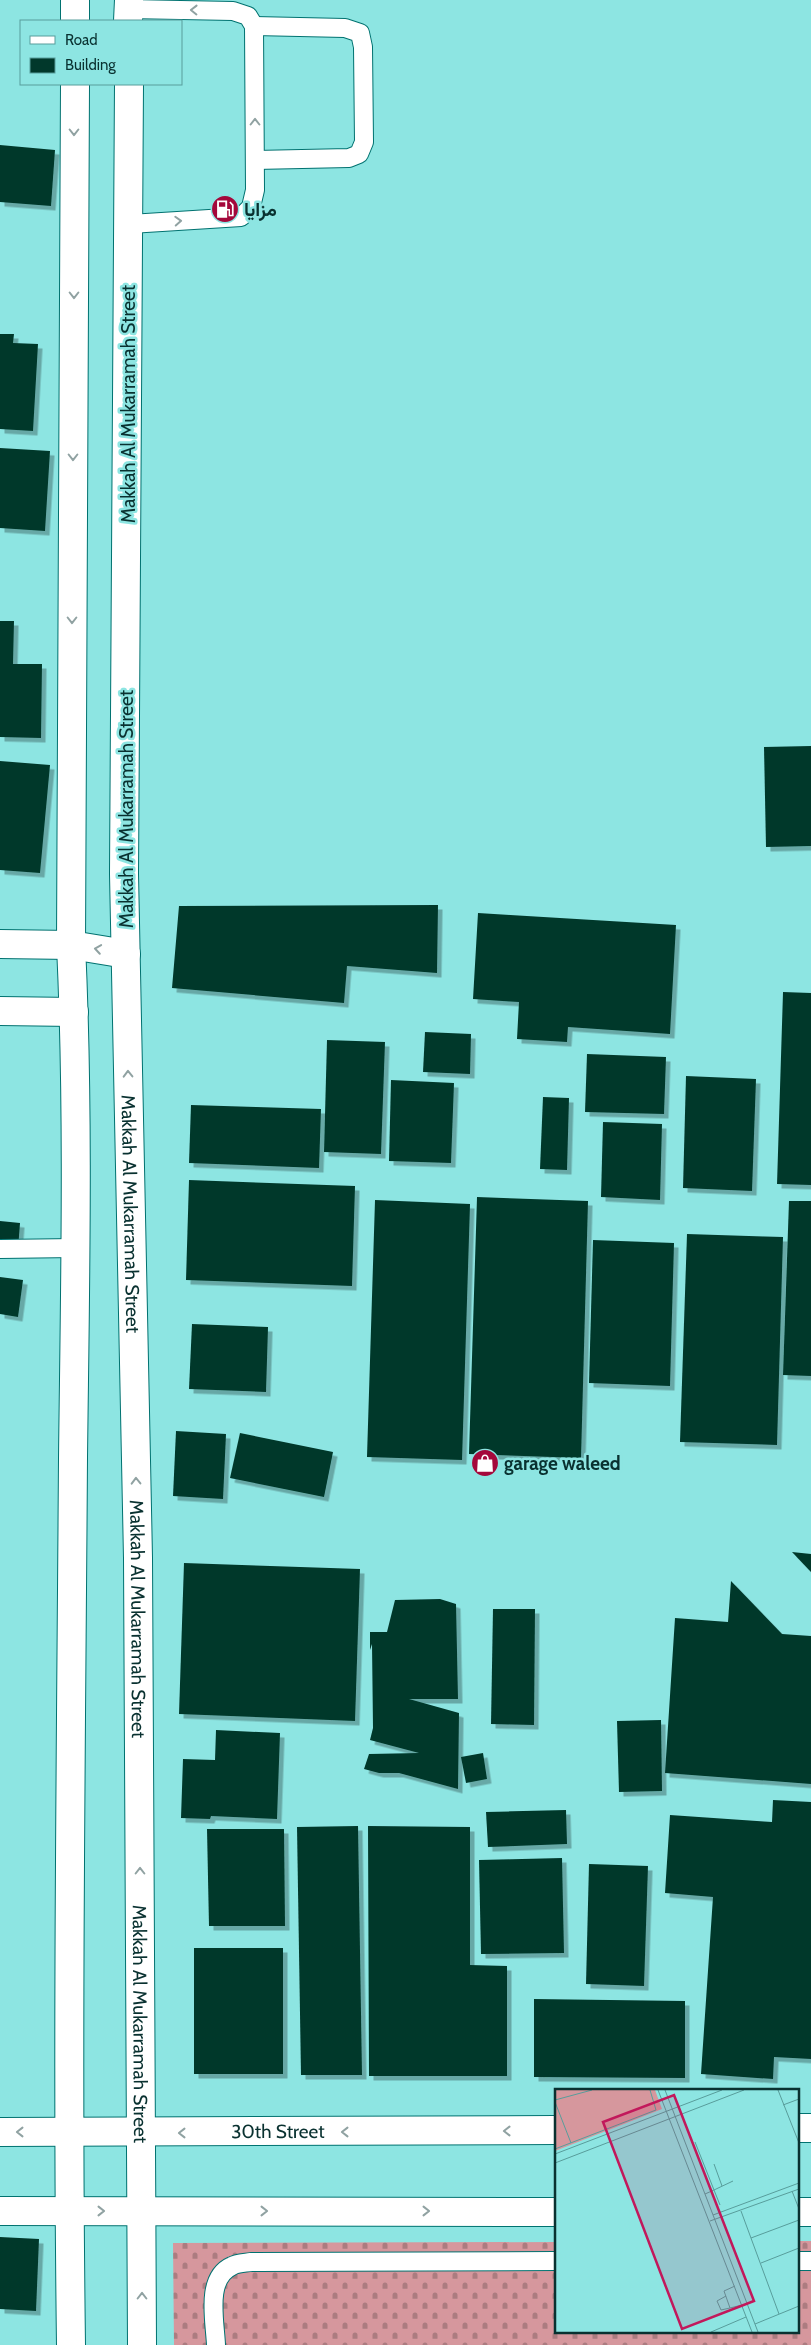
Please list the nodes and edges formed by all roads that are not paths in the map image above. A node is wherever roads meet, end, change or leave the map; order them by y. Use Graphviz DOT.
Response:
graph roads {
  1 [pos="75,0"];
  2 [pos="128,10"];
  3 [pos="75,20"];
  4 [pos="254,26"];
  5 [pos="75,85"];
  6 [pos="129,85"];
  7 [pos="255,160"];
  8 [pos="130,224"];
  9 [pos="0,944"];
  10 [pos="71,945"];
  11 [pos="126,954"];
  12 [pos="0,1011"];
  13 [pos="74,1012"];
  14 [pos="75,1248"];
  15 [pos="0,1249"];
  16 [pos="798,2128"];
  17 [pos="811,2128"];
  18 [pos="555,2130"];
  19 [pos="0,2132"];
  20 [pos="68,2132"];
  21 [pos="141,2134"];
  22 [pos="0,2211"];
  23 [pos="69,2211"];
  24 [pos="142,2211"];
  25 [pos="555,2212"];
  26 [pos="798,2212"];
  27 [pos="811,2212"];
  28 [pos="555,2261"];
  29 [pos="798,2261"];
  30 [pos="811,2261"];
  31 [pos="71,2345"];
  32 [pos="142,2345"];
  33 [pos="216,2345"];
  1 -- 3 [label="main road"];
  4 -- 2 [label="lane, one-way"];
  7 -- 4 [label="lane, one-way"];
  4 -- 7 [label="lane"];
  5 -- 10 [label="main road, one-way"];
  6 -- 8 [label="main road, Makkah Al Mukarramah Street"];
  8 -- 7 [label="lane, one-way"];
  8 -- 11 [label="main road, Makkah Al Mukarramah Street"];
  9 -- 10 [label="main road"];
  11 -- 10 [label="main road, one-way"];
  10 -- 13 [label="main road"];
  21 -- 11 [label="main road, Makkah Al Mukarramah Street, one-way"];
  12 -- 13 [label="main road"];
  13 -- 14 [label="main road"];
  14 -- 15 [label="lane"];
  14 -- 20 [label="main road"];
  16 -- 17 [label="main road"];
  18 -- 21 [label="main road, 30th Street, one-way"];
  20 -- 19 [label="main road, 30th Street, one-way"];
  20 -- 21 [label="main road, 30th Street"];
  20 -- 23 [label="main road"];
  21 -- 24 [label="main road, Makkah Al Mukarramah Street"];
  22 -- 23 [label="main road"];
  23 -- 24 [label="main road, one-way"];
  23 -- 31 [label="main road"];
  24 -- 25 [label="main road, one-way"];
  32 -- 24 [label="main road, Makkah Al Mukarramah Street, one-way"];
  26 -- 27 [label="main road"];
  28 -- 33 [label="lane"];
  29 -- 30 [label="lane"];
}
